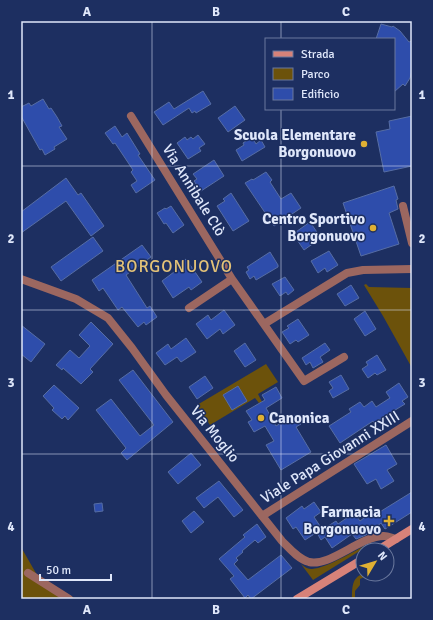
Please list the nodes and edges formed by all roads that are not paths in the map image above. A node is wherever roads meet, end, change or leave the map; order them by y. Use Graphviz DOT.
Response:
graph roads {
  1 [pos="132,116"];
  2 [pos="403,206"];
  3 [pos="412,243"];
  4 [pos="412,269"];
  5 [pos="232,278"];
  6 [pos="21,279"];
  7 [pos="189,308"];
  8 [pos="264,324"];
  9 [pos="344,357"];
  10 [pos="412,422"];
  11 [pos="262,516"];
  12 [pos="412,529"];
  13 [pos="396,539"];
  14 [pos="391,542"];
  15 [pos="355,564"];
  16 [pos="28,573"];
  17 [pos="70,599"];
  18 [pos="297,599"];
  1 -- 5 [label="street, Via Annibale Clò"];
  2 -- 3 [label="street"];
  4 -- 8 [label="street"];
  5 -- 7 [label="street"];
  5 -- 8 [label="street, Via Annibale Clò"];
  6 -- 11 [label="street, Via Moglio"];
  8 -- 9 [label="street, Via Annibale Clò"];
  10 -- 11 [label="street, Viale Papa Giovanni XXIII"];
  11 -- 13 [label="street, Via Moglio"];
  12 -- 13 [label="main road"];
  13 -- 14 [label="main road"];
  15 -- 18 [label="main road"];
  16 -- 17 [label="street"];
}
